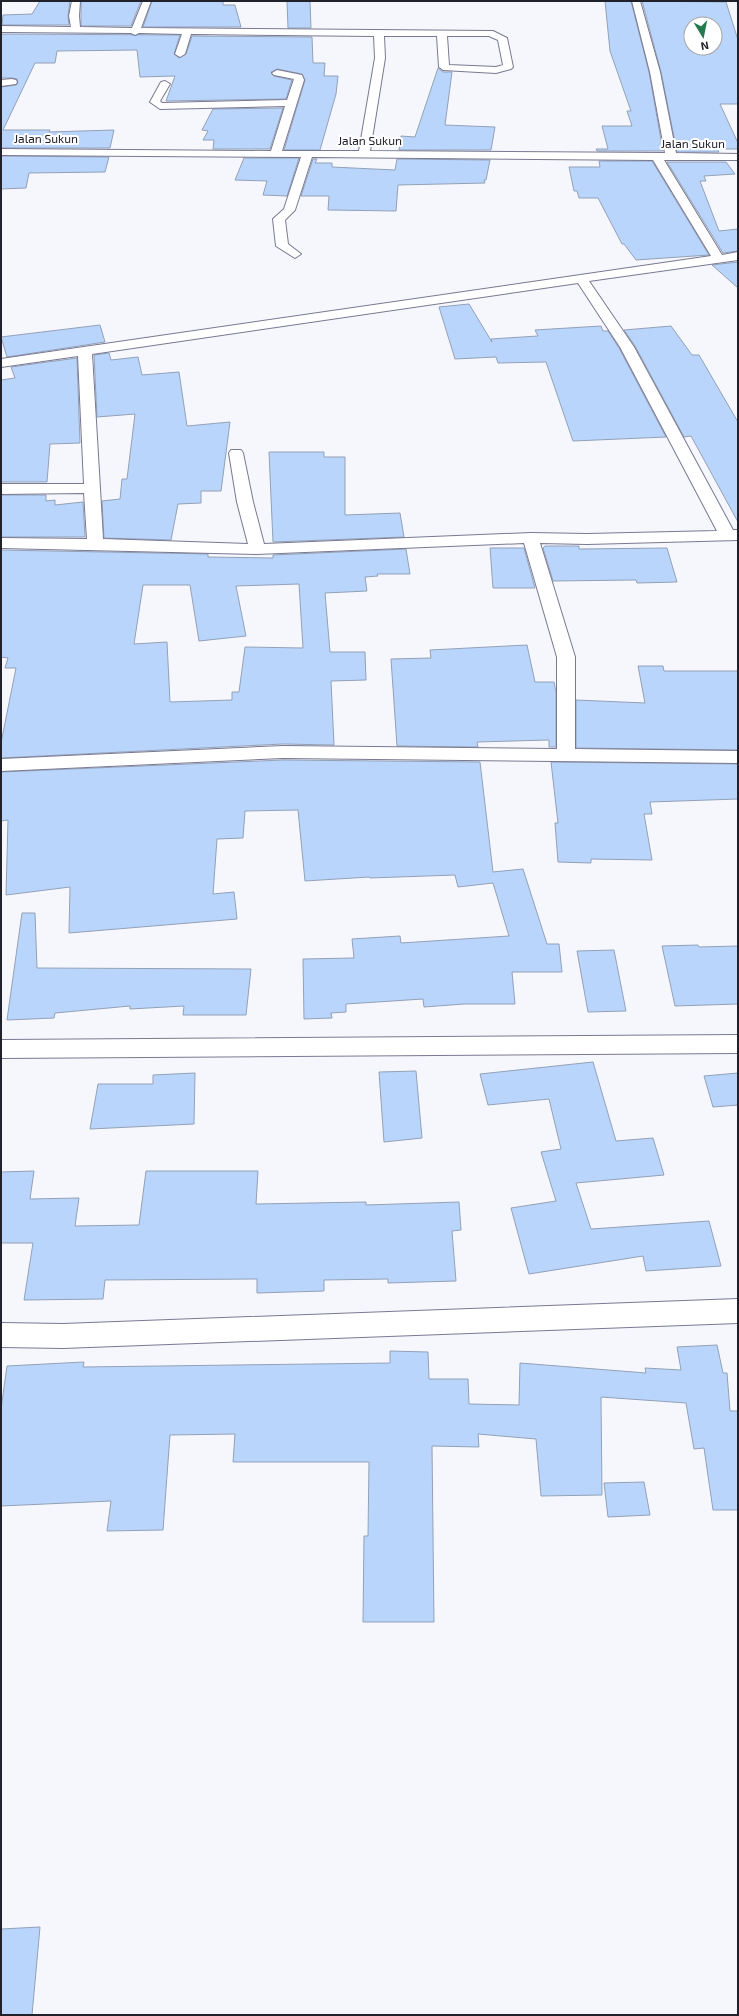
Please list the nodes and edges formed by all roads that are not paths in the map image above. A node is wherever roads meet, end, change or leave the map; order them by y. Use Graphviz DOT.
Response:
graph roads {
  1 [pos="76,1"];
  2 [pos="147,1"];
  3 [pos="636,1"];
  4 [pos="1,29"];
  5 [pos="76,31"];
  6 [pos="135,32"];
  7 [pos="187,32"];
  8 [pos="379,33"];
  9 [pos="442,34"];
  10 [pos="180,54"];
  11 [pos="277,73"];
  12 [pos="12,82"];
  13 [pos="1,83"];
  14 [pos="165,84"];
  15 [pos="292,103"];
  16 [pos="1,152"];
  17 [pos="364,153"];
  18 [pos="275,154"];
  19 [pos="308,154"];
  20 [pos="657,157"];
  21 [pos="671,157"];
  22 [pos="738,158"];
  23 [pos="295,254"];
  24 [pos="738,256"];
  25 [pos="719,259"];
  26 [pos="581,278"];
  27 [pos="85,352"];
  28 [pos="1,363"];
  29 [pos="236,453"];
  30 [pos="91,488"];
  31 [pos="1,489"];
  32 [pos="733,536"];
  33 [pos="531,538"];
  34 [pos="1,542"];
  35 [pos="95,544"];
  36 [pos="257,549"];
  37 [pos="566,754"];
  38 [pos="738,757"];
  39 [pos="1,765"];
  40 [pos="738,1044"];
  41 [pos="1,1049"];
  42 [pos="738,1312"];
  43 [pos="1,1335"];
  1 -- 5 [label="street"];
  2 -- 6 [label="street"];
  3 -- 21 [label="street"];
  4 -- 5 [label="street"];
  5 -- 6 [label="street"];
  6 -- 7 [label="street"];
  7 -- 8 [label="street"];
  7 -- 10 [label="street"];
  8 -- 9 [label="street"];
  8 -- 17 [label="street"];
  9 -- 9 [label="street"];
  11 -- 15 [label="street"];
  12 -- 13 [label="street"];
  14 -- 15 [label="street"];
  15 -- 18 [label="street"];
  16 -- 18 [label="street, Jalan Sukun"];
  17 -- 19 [label="street, Jalan Sukun"];
  17 -- 20 [label="street, Jalan Sukun"];
  18 -- 19 [label="street, Jalan Sukun"];
  19 -- 23 [label="street"];
  20 -- 21 [label="street, Jalan Sukun"];
  20 -- 25 [label="street"];
  21 -- 22 [label="street, Jalan Sukun"];
  24 -- 25 [label="street"];
  25 -- 26 [label="street"];
  26 -- 27 [label="street"];
  26 -- 32 [label="street"];
  27 -- 28 [label="street"];
  27 -- 30 [label="street"];
  29 -- 36 [label="street"];
  30 -- 31 [label="street"];
  30 -- 35 [label="street"];
  32 -- 33 [label="street"];
  33 -- 36 [label="street"];
  33 -- 37 [label="street"];
  34 -- 35 [label="street"];
  35 -- 36 [label="street"];
  37 -- 38 [label="street"];
  37 -- 39 [label="street"];
  40 -- 41 [label="street"];
  42 -- 43 [label="street"];
}
